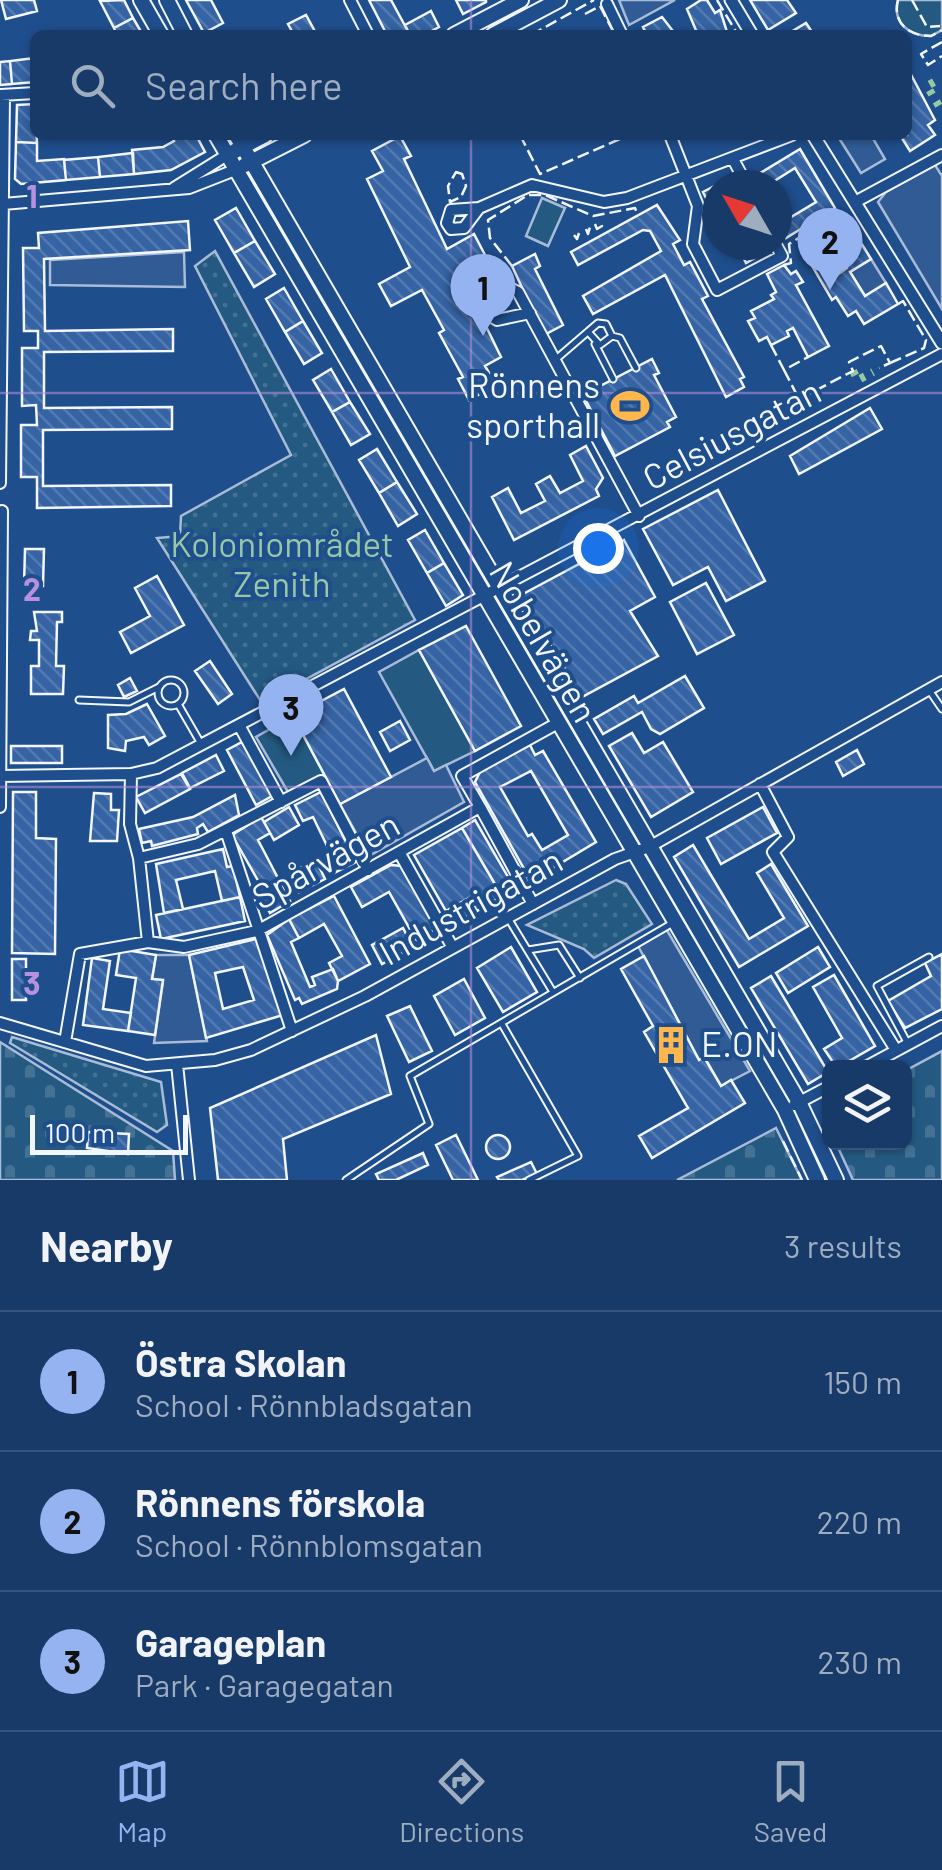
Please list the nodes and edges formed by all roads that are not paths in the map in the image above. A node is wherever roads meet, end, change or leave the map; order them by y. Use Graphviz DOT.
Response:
graph roads {
  1 [pos="141,0"];
  2 [pos="167,0"];
  3 [pos="350,0"];
  4 [pos="521,0"];
  5 [pos="559,0"];
  6 [pos="731,0"];
  7 [pos="606,4"];
  8 [pos="158,30"];
  9 [pos="182,30"];
  10 [pos="365,30"];
  11 [pos="464,30"];
  12 [pos="502,30"];
  13 [pos="619,30"];
  14 [pos="749,30"];
  15 [pos="30,93"];
  16 [pos="2,95"];
  17 [pos="219,140"];
  18 [pos="294,140"];
  19 [pos="672,140"];
  20 [pos="780,140"];
  21 [pos="816,140"];
  22 [pos="239,141"];
  23 [pos="227,155"];
  24 [pos="942,155"];
  25 [pos="734,160"];
  26 [pos="242,167"];
  27 [pos="739,170"];
  28 [pos="686,176"];
  29 [pos="173,189"];
  30 [pos="855,202"];
  31 [pos="2,204"];
  32 [pos="479,208"];
  33 [pos="774,260"];
  34 [pos="530,313"];
  35 [pos="590,334"];
  36 [pos="612,336"];
  37 [pos="2,341"];
  38 [pos="942,342"];
  39 [pos="594,344"];
  40 [pos="942,354"];
  41 [pos="555,360"];
  42 [pos="636,368"];
  43 [pos="613,379"];
  44 [pos="0,483"];
  45 [pos="2,511"];
  46 [pos="639,516"];
  47 [pos="500,591"];
  48 [pos="480,594"];
  49 [pos="942,682"];
  50 [pos="159,687"];
  51 [pos="929,690"];
  52 [pos="79,700"];
  53 [pos="178,703"];
  54 [pos="942,709"];
  55 [pos="556,724"];
  56 [pos="239,725"];
  57 [pos="201,745"];
  58 [pos="132,774"];
  59 [pos="0,776"];
  60 [pos="760,784"];
  61 [pos="281,802"];
  62 [pos="0,807"];
  63 [pos="480,808"];
  64 [pos="226,831"];
  65 [pos="649,846"];
  66 [pos="400,852"];
  67 [pos="631,852"];
  68 [pos="139,858"];
  69 [pos="368,870"];
  70 [pos="533,904"];
  71 [pos="508,918"];
  72 [pos="674,922"];
  73 [pos="257,931"];
  74 [pos="148,942"];
  75 [pos="452,948"];
  76 [pos="528,950"];
  77 [pos="928,958"];
  78 [pos="580,978"];
  79 [pos="554,994"];
  80 [pos="0,1022"];
  81 [pos="502,1024"];
  82 [pos="942,1026"];
  83 [pos="292,1031"];
  84 [pos="65,1042"];
  85 [pos="908,1044"];
  86 [pos="896,1050"];
  87 [pos="878,1060"];
  88 [pos="178,1064"];
  89 [pos="822,1090"];
  90 [pos="799,1102"];
  91 [pos="785,1110"];
  92 [pos="190,1180"];
  93 [pos="346,1180"];
  94 [pos="530,1180"];
  95 [pos="818,1180"];
  96 [pos="836,1180"];
  1 -- 8 [label="main road"];
  2 -- 9 [label="main road"];
  3 -- 10 [label="street"];
  4 -- 11 [label="main road"];
  5 -- 12 [label="main road"];
  6 -- 14 [label="street"];
  7 -- 13 [label="street"];
  15 -- 16 [label="street"];
  16 -- 31 [label="street"];
  17 -- 23 [label="main road, Nobelvägen"];
  18 -- 26 [label="main road"];
  19 -- 28 [label="street"];
  20 -- 25 [label="street"];
  21 -- 30 [label="street"];
  22 -- 23 [label="main road"];
  22 -- 26 [label="main road, Nobelvägen"];
  23 -- 26 [label="main road, Nobelvägen"];
  23 -- 29 [label="street"];
  24 -- 30 [label="street"];
  25 -- 27 [label="street"];
  25 -- 28 [label="street"];
  26 -- 29 [label="street"];
  26 -- 47 [label="main road, Nobelvägen"];
  26 -- 48 [label="main road, Nobelvägen"];
  28 -- 32 [label="street"];
  28 -- 33 [label="street"];
  29 -- 31 [label="street"];
  30 -- 38 [label="street"];
  31 -- 37 [label="street"];
  34 -- 34 [label="street"];
  34 -- 41 [label="street"];
  35 -- 36 [label="lane"];
  35 -- 39 [label="lane"];
  35 -- 41 [label="lane"];
  36 -- 39 [label="lane"];
  36 -- 42 [label="lane"];
  37 -- 44 [label="street"];
  39 -- 43 [label="lane"];
  40 -- 46 [label="street, Celsiusgatan"];
  41 -- 46 [label="street"];
  45 -- 59 [label="street"];
  46 -- 47 [label="street, Celsiusgatan"];
  47 -- 48 [label="street, Celsiusgatan"];
  47 -- 65 [label="main road, Nobelvägen"];
  48 -- 55 [label="main road, Nobelvägen"];
  48 -- 56 [label="street, Celsiusgatan"];
  49 -- 51 [label="street, Industrigatan"];
  50 -- 52 [label="lane"];
  50 -- 53 [label="lane"];
  50 -- 53 [label="lane"];
  51 -- 54 [label="lane"];
  51 -- 60 [label="street, Industrigatan"];
  53 -- 57 [label="lane"];
  55 -- 63 [label="street"];
  55 -- 67 [label="main road, Nobelvägen"];
  56 -- 57 [label="street, Celsiusgatan"];
  56 -- 61 [label="street"];
  57 -- 58 [label="street, Celsiusgatan"];
  58 -- 59 [label="street, Celsiusgatan"];
  58 -- 68 [label="street"];
  59 -- 62 [label="street"];
  60 -- 65 [label="street, Industrigatan"];
  60 -- 86 [label="street"];
  61 -- 64 [label="street"];
  61 -- 69 [label="street"];
  63 -- 66 [label="street, Spårvägen"];
  63 -- 70 [label="street"];
  64 -- 68 [label="street"];
  64 -- 73 [label="street"];
  65 -- 67 [label="street, Industrigatan"];
  65 -- 90 [label="main road, Nobelvägen"];
  66 -- 69 [label="street, Spårvägen"];
  66 -- 75 [label="street"];
  67 -- 70 [label="street, Industrigatan"];
  67 -- 72 [label="main road, Nobelvägen"];
  68 -- 74 [label="street"];
  69 -- 73 [label="street, Spårvägen"];
  70 -- 71 [label="street, Industrigatan"];
  71 -- 75 [label="street, Industrigatan"];
  71 -- 76 [label="lane"];
  72 -- 78 [label="lane"];
  72 -- 91 [label="main road, Nobelvägen"];
  73 -- 74 [label="street, Spårvägen"];
  73 -- 83 [label="street"];
  74 -- 84 [label="street, Spårvägen"];
  75 -- 83 [label="street, Industrigatan"];
  76 -- 78 [label="lane"];
  76 -- 79 [label="lane"];
  77 -- 85 [label="lane"];
  78 -- 79 [label="lane"];
  79 -- 81 [label="lane"];
  80 -- 84 [label="street, Industrigatan"];
  81 -- 93 [label="lane"];
  81 -- 94 [label="lane"];
  82 -- 85 [label="street"];
  83 -- 88 [label="street, Industrigatan"];
  84 -- 88 [label="street, Industrigatan"];
  85 -- 86 [label="street"];
  86 -- 87 [label="street"];
  88 -- 92 [label="street"];
  89 -- 90 [label="street"];
  90 -- 91 [label="street"];
  90 -- 96 [label="main road, Nobelvägen"];
  91 -- 95 [label="main road, Nobelvägen"];
}
